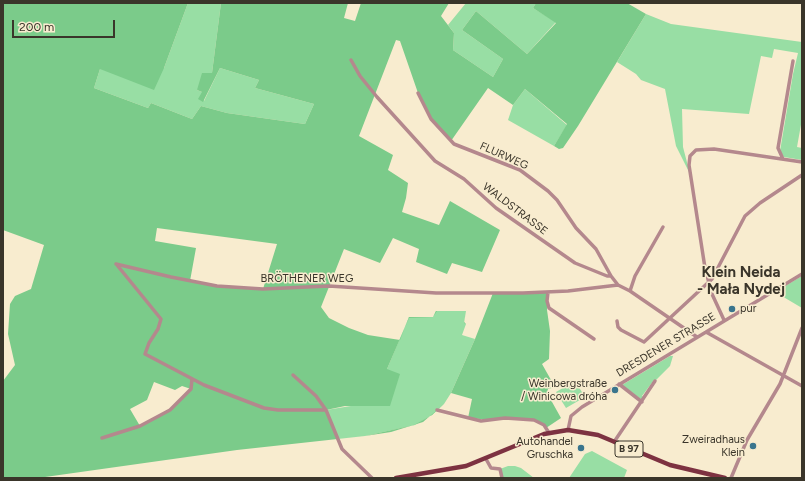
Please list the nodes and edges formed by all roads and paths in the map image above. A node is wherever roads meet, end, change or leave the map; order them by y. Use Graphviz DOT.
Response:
graph roads {
  1 [pos="351,60"];
  2 [pos="793,61"];
  3 [pos="418,93"];
  4 [pos="783,158"];
  5 [pos="802,162"];
  6 [pos="802,175"];
  7 [pos="663,227"];
  8 [pos="802,274"];
  9 [pos="611,276"];
  10 [pos="709,282"];
  11 [pos="618,285"];
  12 [pos="630,291"];
  13 [pos="548,292"];
  14 [pos="668,318"];
  15 [pos="724,320"];
  16 [pos="617,321"];
  17 [pos="802,328"];
  18 [pos="706,332"];
  19 [pos="697,337"];
  20 [pos="594,339"];
  21 [pos="293,375"];
  22 [pos="783,376"];
  23 [pos="192,379"];
  24 [pos="656,381"];
  25 [pos="619,384"];
  26 [pos="802,386"];
  27 [pos="642,402"];
  28 [pos="326,410"];
  29 [pos="437,410"];
  30 [pos="568,430"];
  31 [pos="549,433"];
  32 [pos="102,438"];
  33 [pos="614,442"];
  34 [pos="486,459"];
  35 [pos="372,478"];
  36 [pos="396,478"];
  37 [pos="502,478"];
  38 [pos="725,478"];
  39 [pos="731,478"];
  1 -- 9 [label="street, WALDSTRASSE"];
  2 -- 4 [label="street"];
  3 -- 9 [label="street, FLURWEG"];
  4 -- 5 [label="street"];
  4 -- 10 [label="street"];
  6 -- 10 [label="street"];
  7 -- 12 [label="street"];
  8 -- 15 [label="street, DRESDENER STRASSE"];
  9 -- 11 [label="street"];
  10 -- 14 [label="street"];
  10 -- 15 [label="street"];
  11 -- 12 [label="street"];
  11 -- 13 [label="street, BRÖTHENER WEG"];
  12 -- 14 [label="street"];
  13 -- 20 [label="street"];
  13 -- 23 [label="street, BRÖTHENER WEG"];
  14 -- 16 [label="street"];
  14 -- 19 [label="street"];
  15 -- 18 [label="street, DRESDENER STRASSE"];
  17 -- 22 [label="street"];
  18 -- 19 [label="street, DRESDENER STRASSE"];
  18 -- 22 [label="street"];
  19 -- 25 [label="street, DRESDENER STRASSE"];
  21 -- 28 [label="street"];
  22 -- 26 [label="street"];
  22 -- 39 [label="street"];
  23 -- 28 [label="street"];
  23 -- 32 [label="street"];
  24 -- 27 [label="street"];
  25 -- 27 [label="street"];
  25 -- 30 [label="street, DRESDENER STRASSE"];
  27 -- 33 [label="street"];
  28 -- 35 [label="street"];
  29 -- 31 [label="street"];
  30 -- 31 [label="main road, B 97"];
  30 -- 33 [label="main road, B 97"];
  31 -- 34 [label="main road, B 97"];
  33 -- 38 [label="main road, B 97"];
  34 -- 36 [label="main road, B 97"];
  34 -- 37 [label="street"];
}
